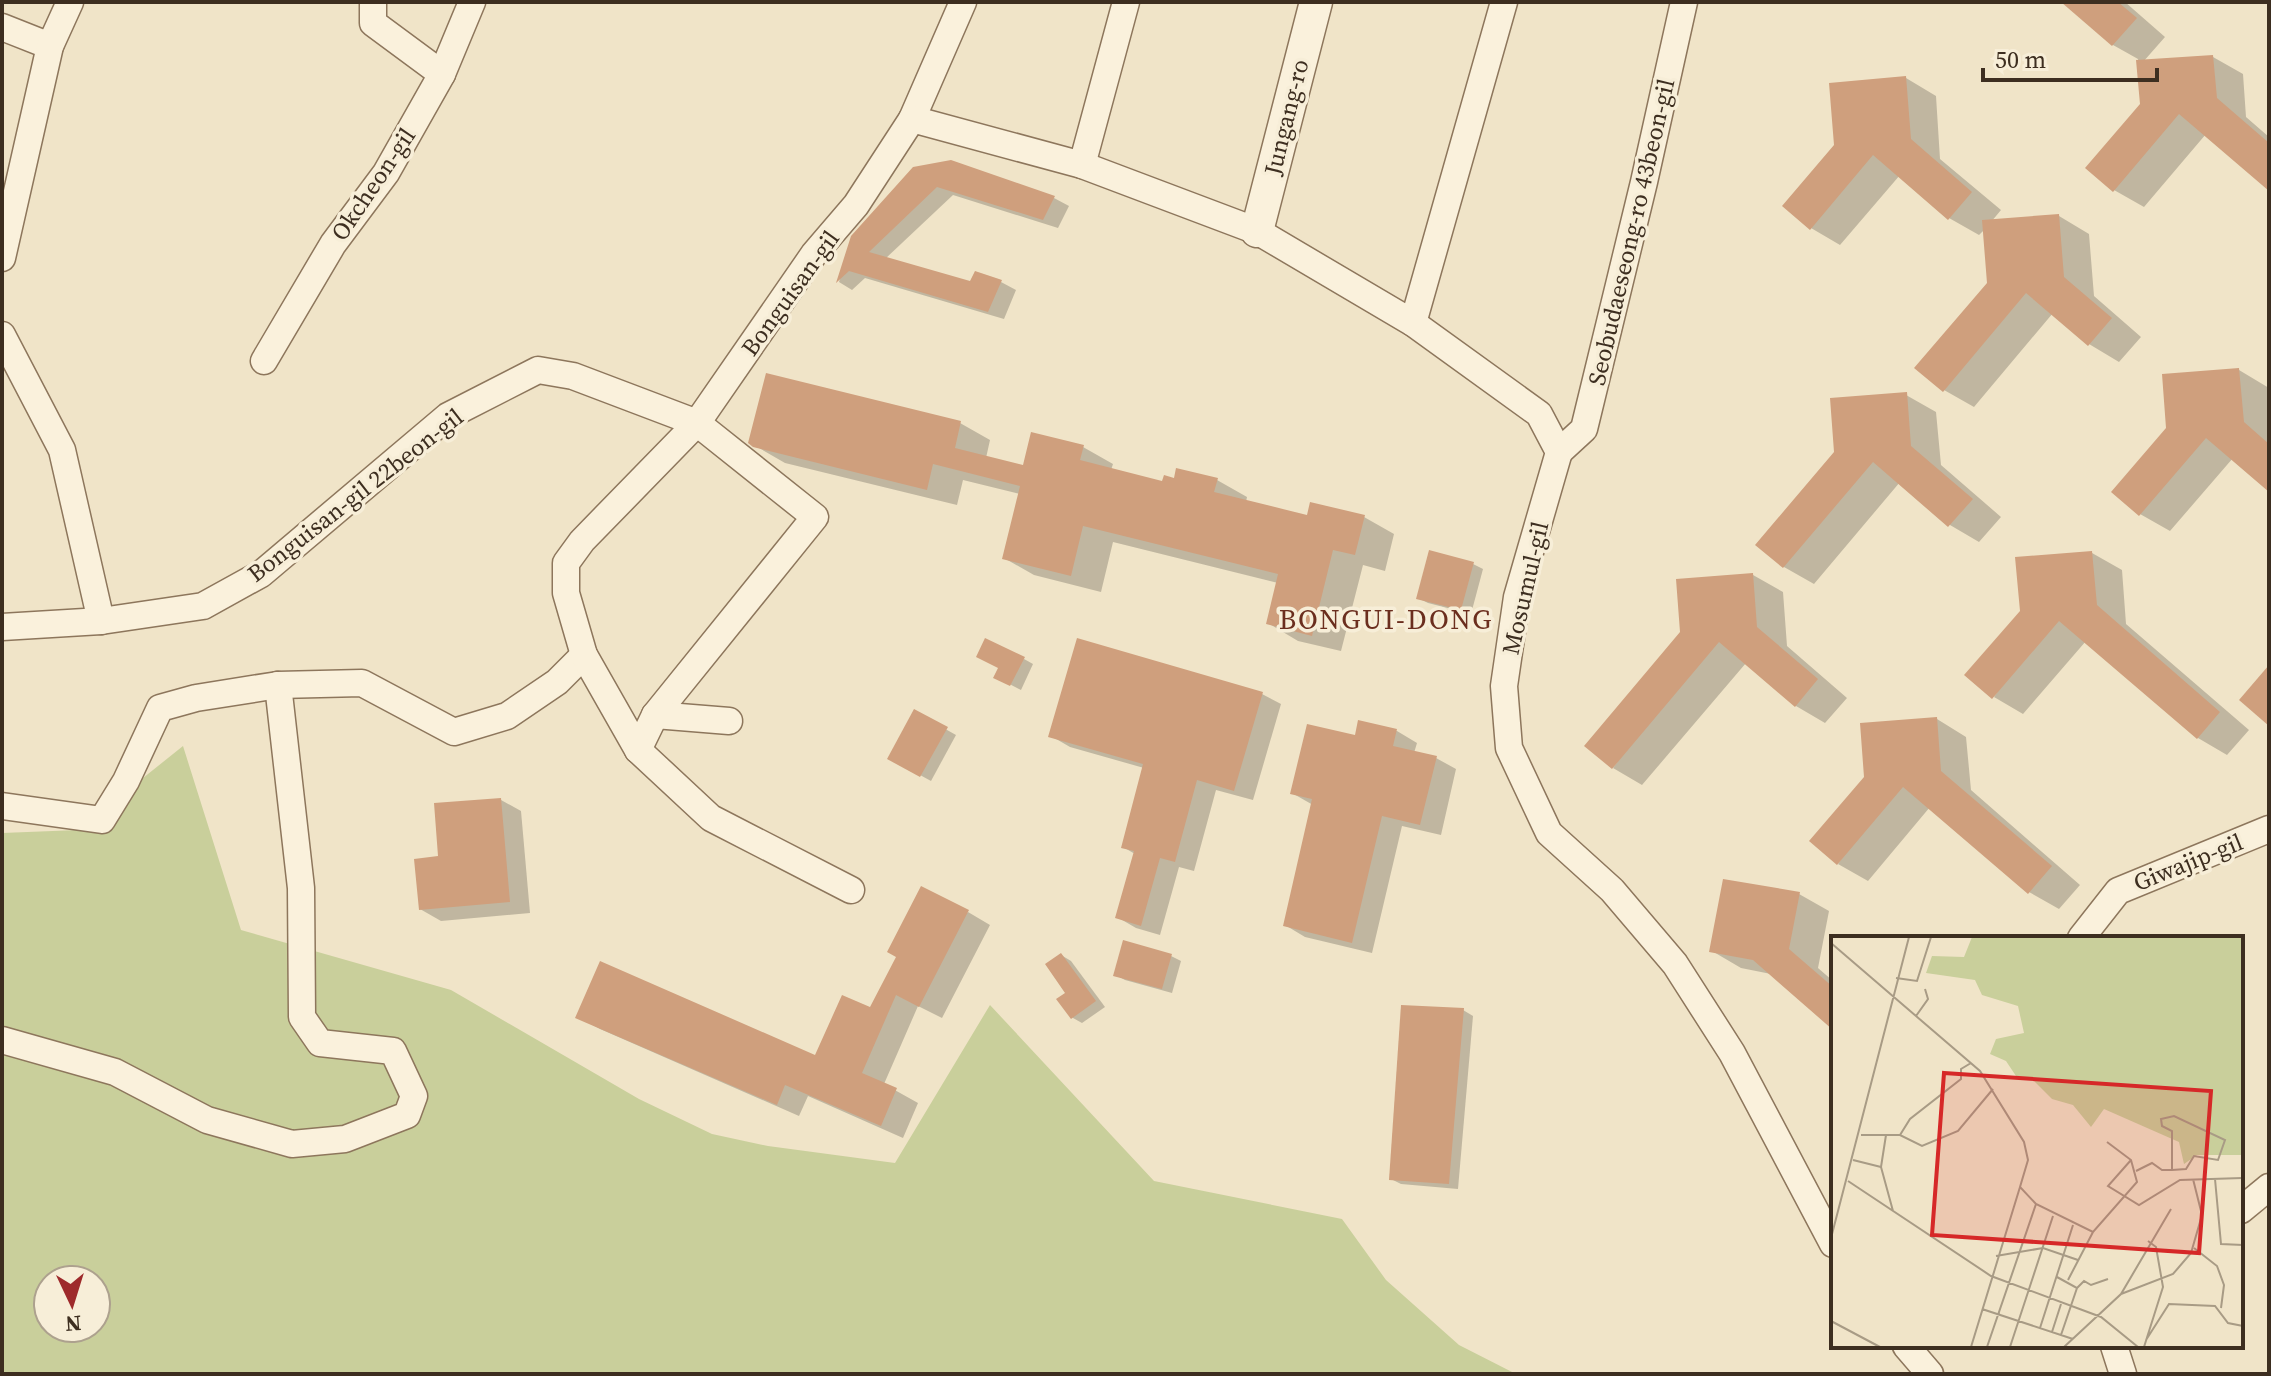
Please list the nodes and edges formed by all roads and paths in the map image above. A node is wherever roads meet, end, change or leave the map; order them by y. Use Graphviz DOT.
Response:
graph roads {
  1 [pos="70,2"];
  2 [pos="373,2"];
  3 [pos="472,2"];
  4 [pos="963,2"];
  5 [pos="1126,2"];
  6 [pos="1316,2"];
  7 [pos="1504,2"];
  8 [pos="1684,2"];
  9 [pos="2,27"];
  10 [pos="50,46"];
  11 [pos="442,74"];
  12 [pos="912,119"];
  13 [pos="1082,165"];
  14 [pos="1257,231"];
  15 [pos="2,258"];
  16 [pos="1413,323"];
  17 [pos="2,335"];
  18 [pos="264,361"];
  19 [pos="697,423"];
  20 [pos="1559,452"];
  21 [pos="101,621"];
  22 [pos="2,627"];
  23 [pos="584,655"];
  24 [pos="278,685"];
  25 [pos="655,715"];
  26 [pos="729,721"];
  27 [pos="644,757"];
  28 [pos="2,806"];
  29 [pos="2269,829"];
  30 [pos="851,890"];
  31 [pos="2083,936"];
  32 [pos="2,1040"];
  33 [pos="2269,1187"];
  34 [pos="2243,1208"];
  35 [pos="1831,1240"];
  36 [pos="1908,1348"];
  37 [pos="2115,1348"];
  38 [pos="1930,1374"];
  39 [pos="2123,1374"];
  1 -- 10 [label="street"];
  2 -- 11 [label="street"];
  3 -- 11 [label="street, Okcheon-gil"];
  4 -- 12 [label="street, Bonguisan-gil"];
  5 -- 13 [label="street"];
  6 -- 14 [label="street, Jungang-ro"];
  7 -- 16 [label="street"];
  8 -- 20 [label="street, Seobudaeseong-ro 43beon-gil"];
  9 -- 10 [label="street"];
  10 -- 15 [label="street"];
  11 -- 18 [label="street, Okcheon-gil"];
  12 -- 13 [label="street"];
  12 -- 19 [label="street, Bonguisan-gil"];
  13 -- 14 [label="street"];
  14 -- 16 [label="street"];
  16 -- 20 [label="street"];
  17 -- 21 [label="street"];
  19 -- 21 [label="street, Bonguisan-gil 22beon-gil"];
  19 -- 23 [label="street, Bonguisan-gil"];
  19 -- 25 [label="street, Bonguisan-gil 22beon-gil"];
  20 -- 35 [label="street, Mosumul-gil"];
  21 -- 22 [label="street, Bonguisan-gil 22beon-gil"];
  23 -- 24 [label="street"];
  23 -- 27 [label="street, Bonguisan-gil"];
  24 -- 28 [label="street"];
  24 -- 32 [label="street"];
  25 -- 26 [label="street"];
  25 -- 27 [label="street"];
  27 -- 30 [label="street, Bonguisan-gil"];
  29 -- 31 [label="street, Giwajip-gil"];
  33 -- 34 [label="street"];
  36 -- 38 [label="street"];
  37 -- 39 [label="street"];
}
